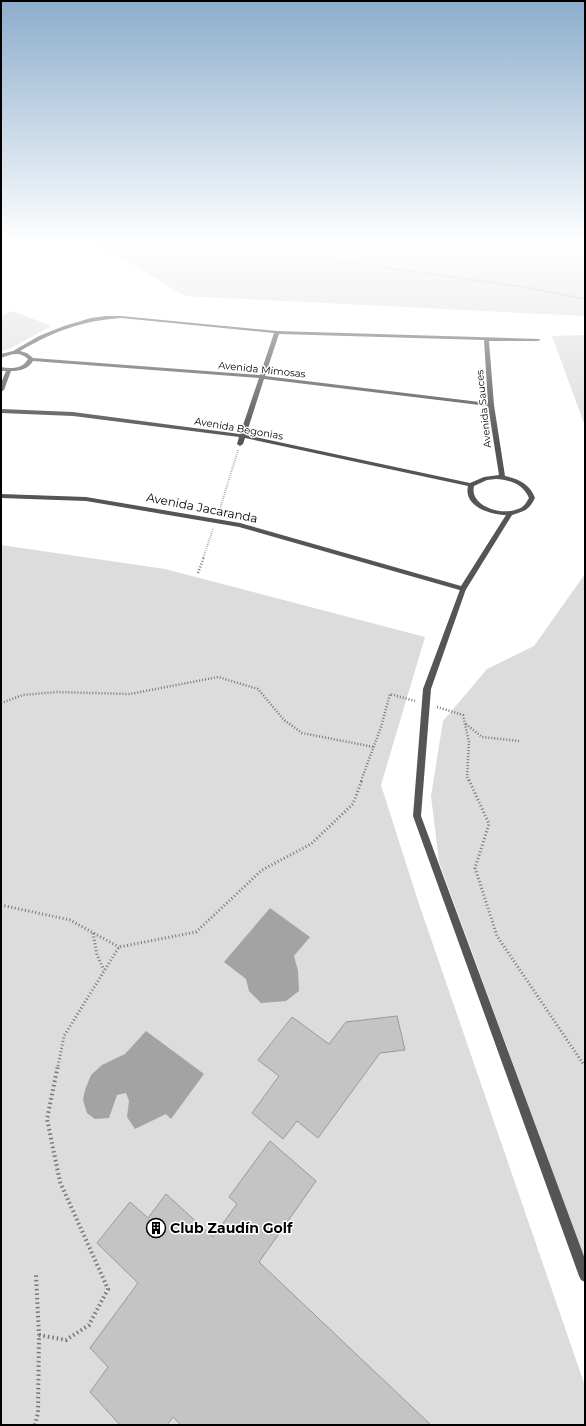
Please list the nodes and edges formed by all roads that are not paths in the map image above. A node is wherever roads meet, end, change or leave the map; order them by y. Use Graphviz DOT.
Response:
graph roads {
  1 [pos="277,332"];
  2 [pos="486,339"];
  3 [pos="538,340"];
  4 [pos="15,352"];
  5 [pos="1,356"];
  6 [pos="31,359"];
  7 [pos="1,369"];
  8 [pos="9,370"];
  9 [pos="262,377"];
  10 [pos="1,390"];
  11 [pos="491,405"];
  12 [pos="1,411"];
  13 [pos="242,436"];
  14 [pos="240,444"];
  15 [pos="502,477"];
  16 [pos="471,485"];
  17 [pos="1,496"];
  18 [pos="510,513"];
  19 [pos="463,589"];
  20 [pos="585,1276"];
  1 -- 2 [label="street"];
  1 -- 4 [label="street"];
  1 -- 9 [label="street"];
  2 -- 3 [label="street"];
  2 -- 11 [label="street, Avenida Sauces"];
  4 -- 5 [label="street"];
  4 -- 6 [label="street, Avenida Mimosas"];
  6 -- 8 [label="street"];
  6 -- 9 [label="street, Avenida Mimosas"];
  7 -- 8 [label="street"];
  8 -- 10 [label="street"];
  9 -- 11 [label="street, Avenida Mimosas"];
  9 -- 13 [label="street"];
  11 -- 15 [label="street, Avenida Sauces"];
  12 -- 13 [label="street, Avenida Begonias"];
  13 -- 14 [label="street"];
  13 -- 16 [label="street, Avenida Begonias"];
  15 -- 16 [label="street"];
  15 -- 18 [label="street"];
  16 -- 18 [label="street"];
  17 -- 19 [label="street, Avenida Jacaranda"];
  18 -- 19 [label="street"];
  19 -- 20 [label="street"];
}
